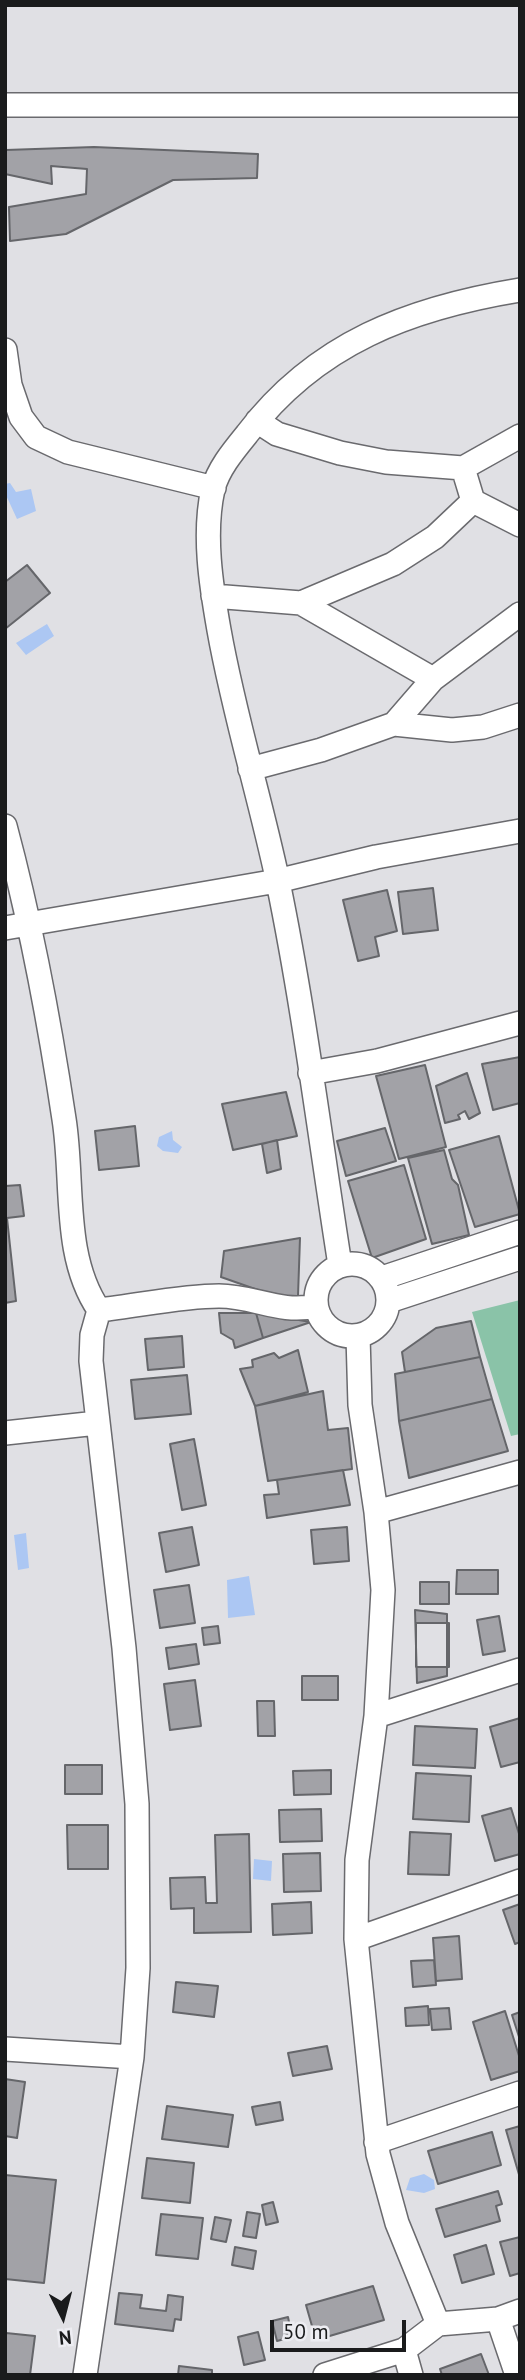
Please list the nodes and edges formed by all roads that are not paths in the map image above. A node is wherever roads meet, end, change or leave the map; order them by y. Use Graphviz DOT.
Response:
graph roads {
  1 [pos="5,105"];
  2 [pos="520,106"];
  3 [pos="520,290"];
  4 [pos="5,350"];
  5 [pos="257,421"];
  6 [pos="520,436"];
  7 [pos="463,468"];
  8 [pos="214,488"];
  9 [pos="473,501"];
  10 [pos="520,525"];
  11 [pos="213,596"];
  12 [pos="301,603"];
  13 [pos="520,614"];
  14 [pos="433,679"];
  15 [pos="520,715"];
  16 [pos="394,724"];
  17 [pos="250,769"];
  18 [pos="5,826"];
  19 [pos="520,831"];
  20 [pos="277,881"];
  21 [pos="30,921"];
  22 [pos="5,928"];
  23 [pos="520,1023"];
  24 [pos="310,1073"];
  25 [pos="520,1232"];
  26 [pos="520,1258"];
  27 [pos="340,1265"];
  28 [pos="382,1278"];
  29 [pos="389,1301"];
  30 [pos="316,1306"];
  31 [pos="99,1310"];
  32 [pos="358,1336"];
  33 [pos="97,1423"];
  34 [pos="5,1433"];
  35 [pos="520,1472"];
  36 [pos="376,1512"];
  37 [pos="520,1671"];
  38 [pos="376,1716"];
  39 [pos="520,1881"];
  40 [pos="356,1939"];
  41 [pos="5,2049"];
  42 [pos="132,2057"];
  43 [pos="520,2093"];
  44 [pos="376,2142"];
  45 [pos="520,2311"];
  46 [pos="498,2319"];
  47 [pos="438,2324"];
  48 [pos="404,2350"];
  49 [pos="85,2375"];
  50 [pos="325,2375"];
  51 [pos="411,2375"];
  52 [pos="517,2375"];
  1 -- 2 [label="street"];
  3 -- 5 [label="street"];
  4 -- 8 [label="street"];
  5 -- 7 [label="street"];
  5 -- 8 [label="street"];
  6 -- 7 [label="street"];
  7 -- 9 [label="street"];
  8 -- 11 [label="street"];
  9 -- 10 [label="street"];
  9 -- 12 [label="street"];
  11 -- 12 [label="street"];
  11 -- 17 [label="street"];
  12 -- 14 [label="street"];
  13 -- 14 [label="street"];
  14 -- 16 [label="street"];
  15 -- 16 [label="street"];
  16 -- 17 [label="street"];
  17 -- 20 [label="street"];
  18 -- 21 [label="street"];
  19 -- 20 [label="street"];
  20 -- 21 [label="street"];
  20 -- 24 [label="street"];
  21 -- 22 [label="street"];
  21 -- 31 [label="street"];
  23 -- 24 [label="street"];
  24 -- 27 [label="street"];
  25 -- 28 [label="street"];
  26 -- 29 [label="street"];
  27 -- 28 [label="street"];
  27 -- 30 [label="street"];
  28 -- 29 [label="street"];
  29 -- 32 [label="street"];
  30 -- 31 [label="street"];
  30 -- 32 [label="street"];
  31 -- 33 [label="street"];
  32 -- 36 [label="street"];
  33 -- 34 [label="street"];
  33 -- 42 [label="street"];
  35 -- 36 [label="street"];
  36 -- 38 [label="street"];
  37 -- 38 [label="street"];
  38 -- 40 [label="street"];
  39 -- 40 [label="street"];
  40 -- 44 [label="street"];
  41 -- 42 [label="street"];
  42 -- 49 [label="street"];
  43 -- 44 [label="street"];
  44 -- 47 [label="street"];
  45 -- 46 [label="street"];
  46 -- 47 [label="street"];
  46 -- 52 [label="street"];
  47 -- 48 [label="street"];
  48 -- 50 [label="street"];
  48 -- 51 [label="street"];
}
